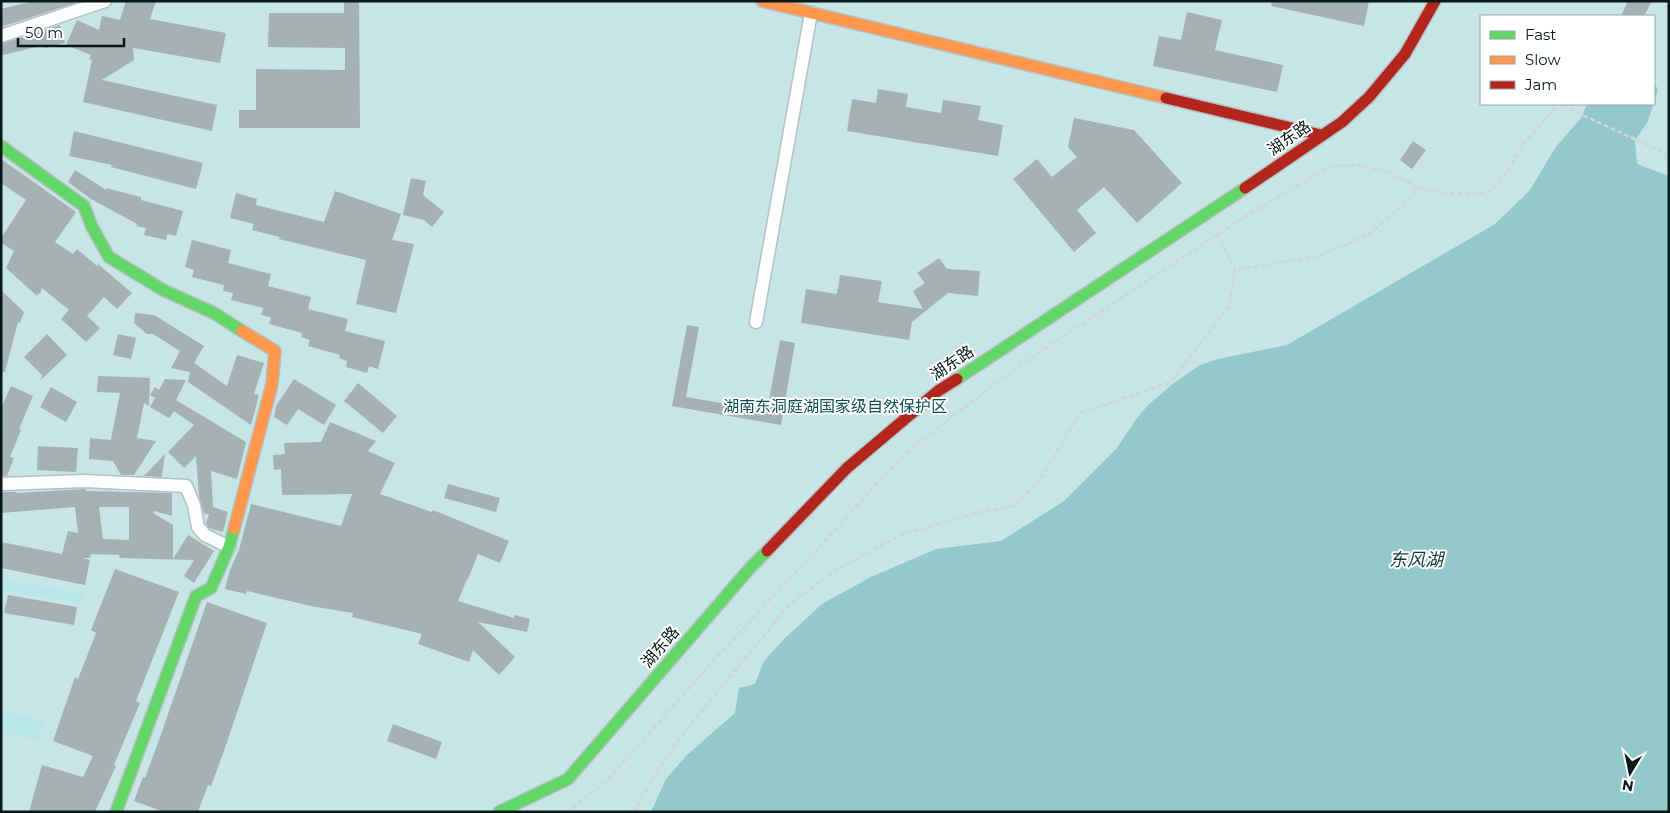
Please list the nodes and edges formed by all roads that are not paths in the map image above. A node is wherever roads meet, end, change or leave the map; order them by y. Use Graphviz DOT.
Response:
graph roads {
  1 [pos="105,1"];
  2 [pos="762,1"];
  3 [pos="1435,1"];
  4 [pos="811,13"];
  5 [pos="1,36"];
  6 [pos="1321,136"];
  7 [pos="1,146"];
  8 [pos="756,322"];
  9 [pos="1,484"];
  10 [pos="229,547"];
  11 [pos="116,812"];
  12 [pos="498,812"];
  1 -- 5 [label="street"];
  2 -- 4 [label="street"];
  3 -- 6 [label="street, 湖东路"];
  4 -- 6 [label="street"];
  4 -- 8 [label="street"];
  6 -- 12 [label="street, 湖东路"];
  7 -- 10 [label="street"];
  9 -- 10 [label="street"];
  10 -- 11 [label="street"];
}
